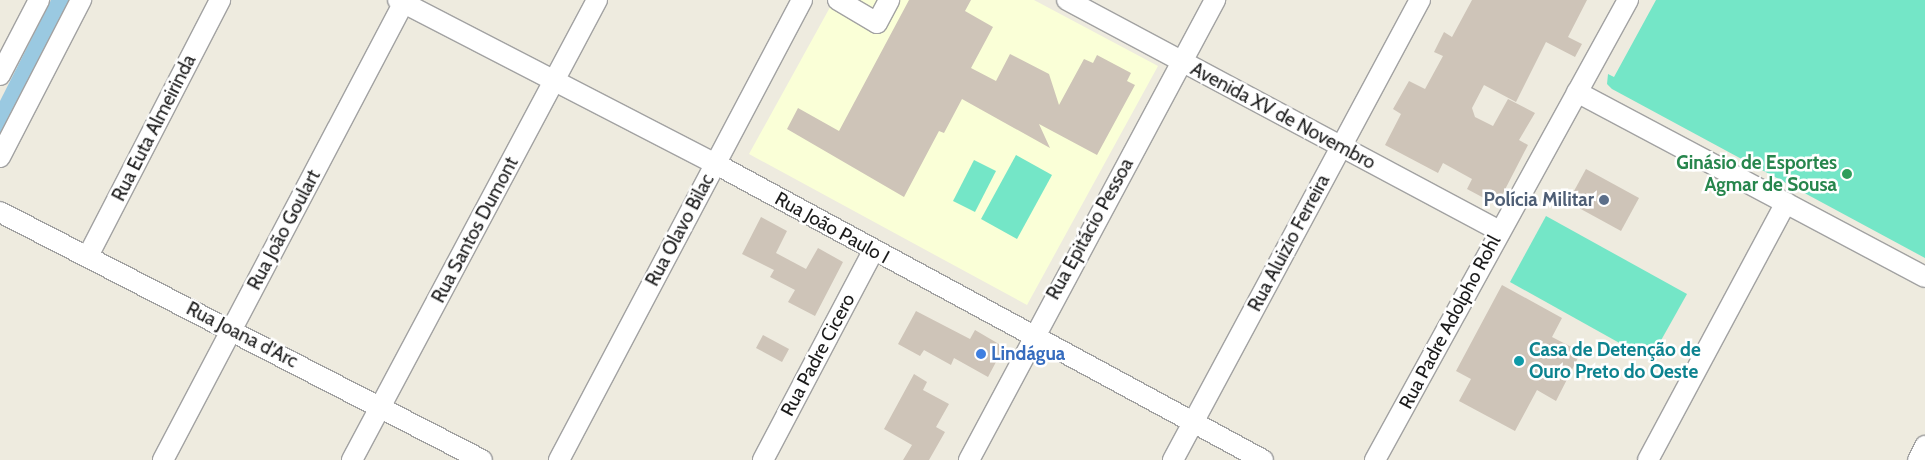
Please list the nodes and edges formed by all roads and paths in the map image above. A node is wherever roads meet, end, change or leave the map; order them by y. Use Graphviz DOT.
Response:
graph roads {
  1 [pos="39,0"];
  2 [pos="81,0"];
  3 [pos="220,0"];
  4 [pos="597,0"];
  5 [pos="802,0"];
  6 [pos="838,0"];
  7 [pos="889,0"];
  8 [pos="1067,0"];
  9 [pos="1215,0"];
  10 [pos="1420,0"];
  11 [pos="1628,0"];
  12 [pos="402,1"];
  13 [pos="1182,62"];
  14 [pos="0,75"];
  15 [pos="555,80"];
  16 [pos="1577,92"];
  17 [pos="1340,146"];
  18 [pos="0,157"];
  19 [pos="716,164"];
  20 [pos="1786,203"];
  21 [pos="0,212"];
  22 [pos="1499,232"];
  23 [pos="873,251"];
  24 [pos="88,256"];
  25 [pos="1925,277"];
  26 [pos="231,331"];
  27 [pos="1033,333"];
  28 [pos="381,405"];
  29 [pos="1194,422"];
  30 [pos="163,460"];
  31 [pos="352,460"];
  32 [pos="482,460"];
  33 [pos="559,460"];
  34 [pos="763,460"];
  35 [pos="969,460"];
  36 [pos="1173,460"];
  37 [pos="1262,460"];
  38 [pos="1375,460"];
  39 [pos="1648,460"];
  1 -- 14 [label="street"];
  2 -- 18 [label="street"];
  3 -- 24 [label="street, Rua Euta Almeirinda"];
  4 -- 15 [label="street, Rua Santos Dumont"];
  5 -- 19 [label="street, Rua Olavo Bilac"];
  6 -- 7 [label="street"];
  8 -- 13 [label="street, Avenida XV de Novembro"];
  9 -- 13 [label="street, Rua Epitácio Pessoa"];
  10 -- 17 [label="street, Rua Aluizio Ferreira"];
  11 -- 16 [label="street, Rua Padre Adolpho Rohl"];
  12 -- 15 [label="street, Rua João Paulo I"];
  12 -- 26 [label="street, Rua João Goulart"];
  13 -- 17 [label="street, Avenida XV de Novembro"];
  13 -- 27 [label="street, Rua Epitácio Pessoa"];
  15 -- 19 [label="street, Rua João Paulo I"];
  15 -- 28 [label="street, Rua Santos Dumont"];
  16 -- 20 [label="street"];
  16 -- 22 [label="street, Rua Padre Adolpho Rohl"];
  17 -- 22 [label="street, Avenida XV de Novembro"];
  17 -- 29 [label="street, Rua Aluizio Ferreira"];
  19 -- 23 [label="street, Rua João Paulo I"];
  19 -- 33 [label="street, Rua Olavo Bilac"];
  20 -- 25 [label="street"];
  20 -- 39 [label="street"];
  21 -- 24 [label="street, Rua Joana d'Arc"];
  22 -- 38 [label="street, Rua Padre Adolpho Rohl"];
  23 -- 27 [label="street, Rua João Paulo I"];
  23 -- 34 [label="street, Rua Padre Cicero"];
  24 -- 26 [label="street, Rua Joana d'Arc"];
  26 -- 28 [label="street, Rua Joana d'Arc"];
  26 -- 30 [label="street, Rua João Goulart"];
  27 -- 29 [label="street, Rua João Paulo I"];
  27 -- 35 [label="street, Rua Epitácio Pessoa"];
  28 -- 31 [label="street, Rua Santos Dumont"];
  28 -- 32 [label="street, Rua Joana d'Arc"];
  29 -- 36 [label="street, Rua Aluizio Ferreira"];
  29 -- 37 [label="street, Rua João Paulo I"];
}
